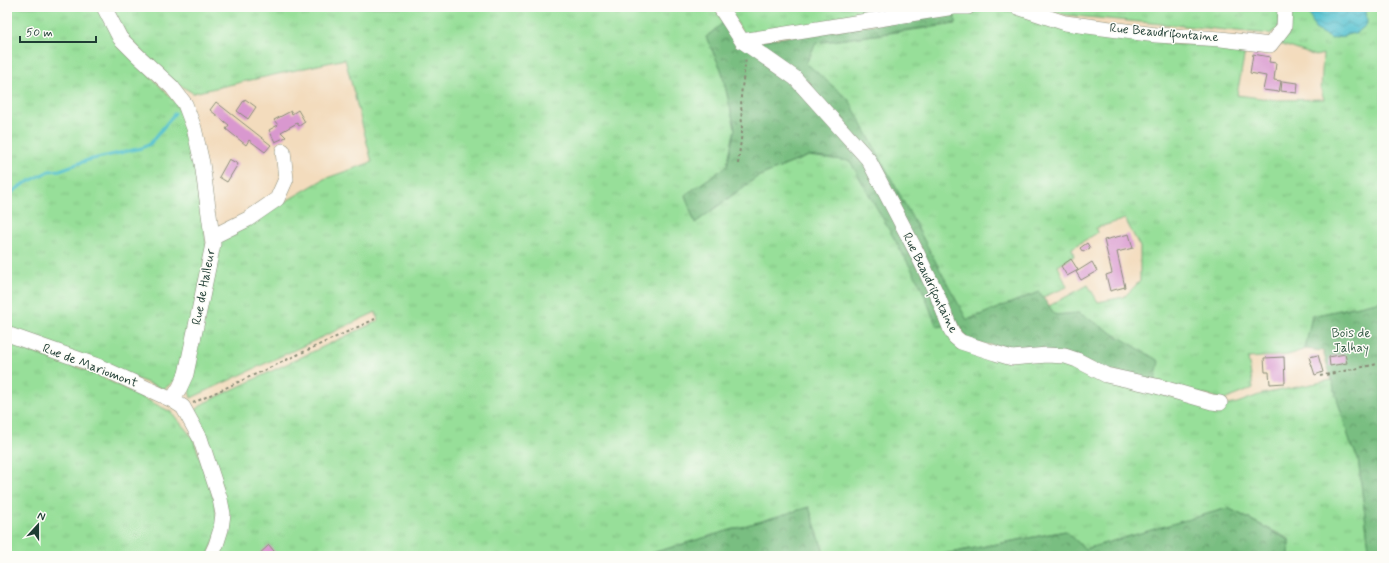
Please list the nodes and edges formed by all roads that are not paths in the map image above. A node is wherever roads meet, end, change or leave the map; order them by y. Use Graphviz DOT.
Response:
graph roads {
  1 [pos="104,7"];
  2 [pos="720,7"];
  3 [pos="968,7"];
  4 [pos="1017,7"];
  5 [pos="1285,7"];
  6 [pos="742,41"];
  7 [pos="283,151"];
  8 [pos="212,237"];
  9 [pos="7,334"];
  10 [pos="177,403"];
  11 [pos="1220,403"];
  12 [pos="211,556"];
  1 -- 8 [label="street, Rue de Halleur"];
  2 -- 6 [label="street, Rue Beaudrifontaine"];
  3 -- 6 [label="street"];
  4 -- 5 [label="street, Rue Beaudrifontaine"];
  6 -- 11 [label="street, Rue Beaudrifontaine"];
  7 -- 8 [label="street"];
  8 -- 10 [label="street, Rue de Halleur"];
  9 -- 10 [label="street, Rue de Mariomont"];
  10 -- 12 [label="street"];
}
